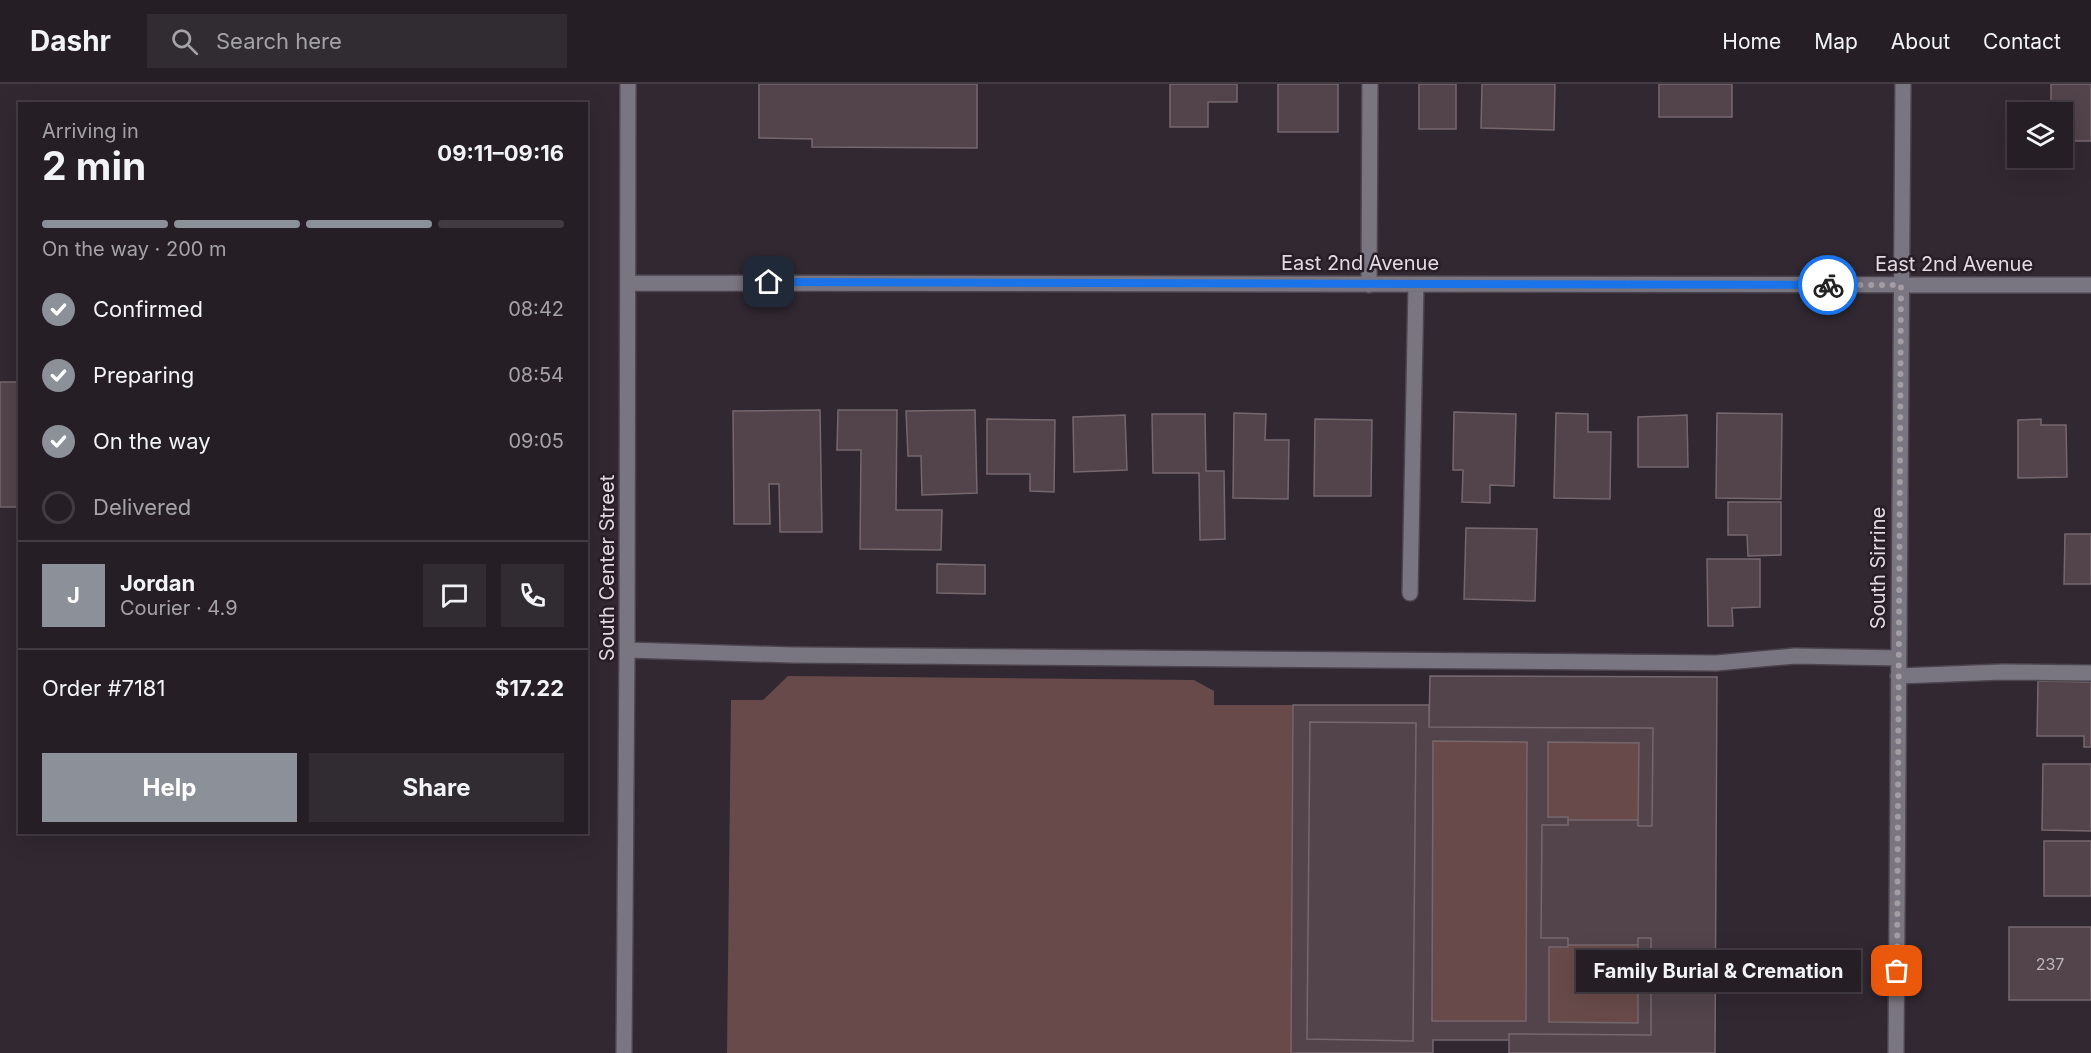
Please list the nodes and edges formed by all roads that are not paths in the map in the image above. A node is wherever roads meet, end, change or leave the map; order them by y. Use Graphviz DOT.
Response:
graph roads {
  1 [pos="628,84"];
  2 [pos="1370,84"];
  3 [pos="1903,84"];
  4 [pos="628,283"];
  5 [pos="1370,285"];
  6 [pos="1416,285"];
  7 [pos="1901,285"];
  8 [pos="2091,285"];
  9 [pos="1410,593"];
  10 [pos="627,650"];
  11 [pos="1898,658"];
  12 [pos="2091,673"];
  13 [pos="1898,676"];
  14 [pos="624,1053"];
  15 [pos="1896,1053"];
  1 -- 4 [label="street, South Center Street"];
  2 -- 5 [label="street"];
  3 -- 7 [label="street, South Sirrine"];
  4 -- 5 [label="street, East 2nd Avenue"];
  4 -- 10 [label="street, South Center Street"];
  5 -- 6 [label="street, East 2nd Avenue"];
  6 -- 7 [label="street, East 2nd Avenue"];
  6 -- 9 [label="street"];
  7 -- 8 [label="street, East 2nd Avenue"];
  7 -- 11 [label="street, South Sirrine"];
  10 -- 11 [label="street"];
  10 -- 14 [label="street, South Center Street"];
  11 -- 13 [label="street, South Sirrine"];
  12 -- 13 [label="street"];
  13 -- 15 [label="street, South Sirrine"];
}
